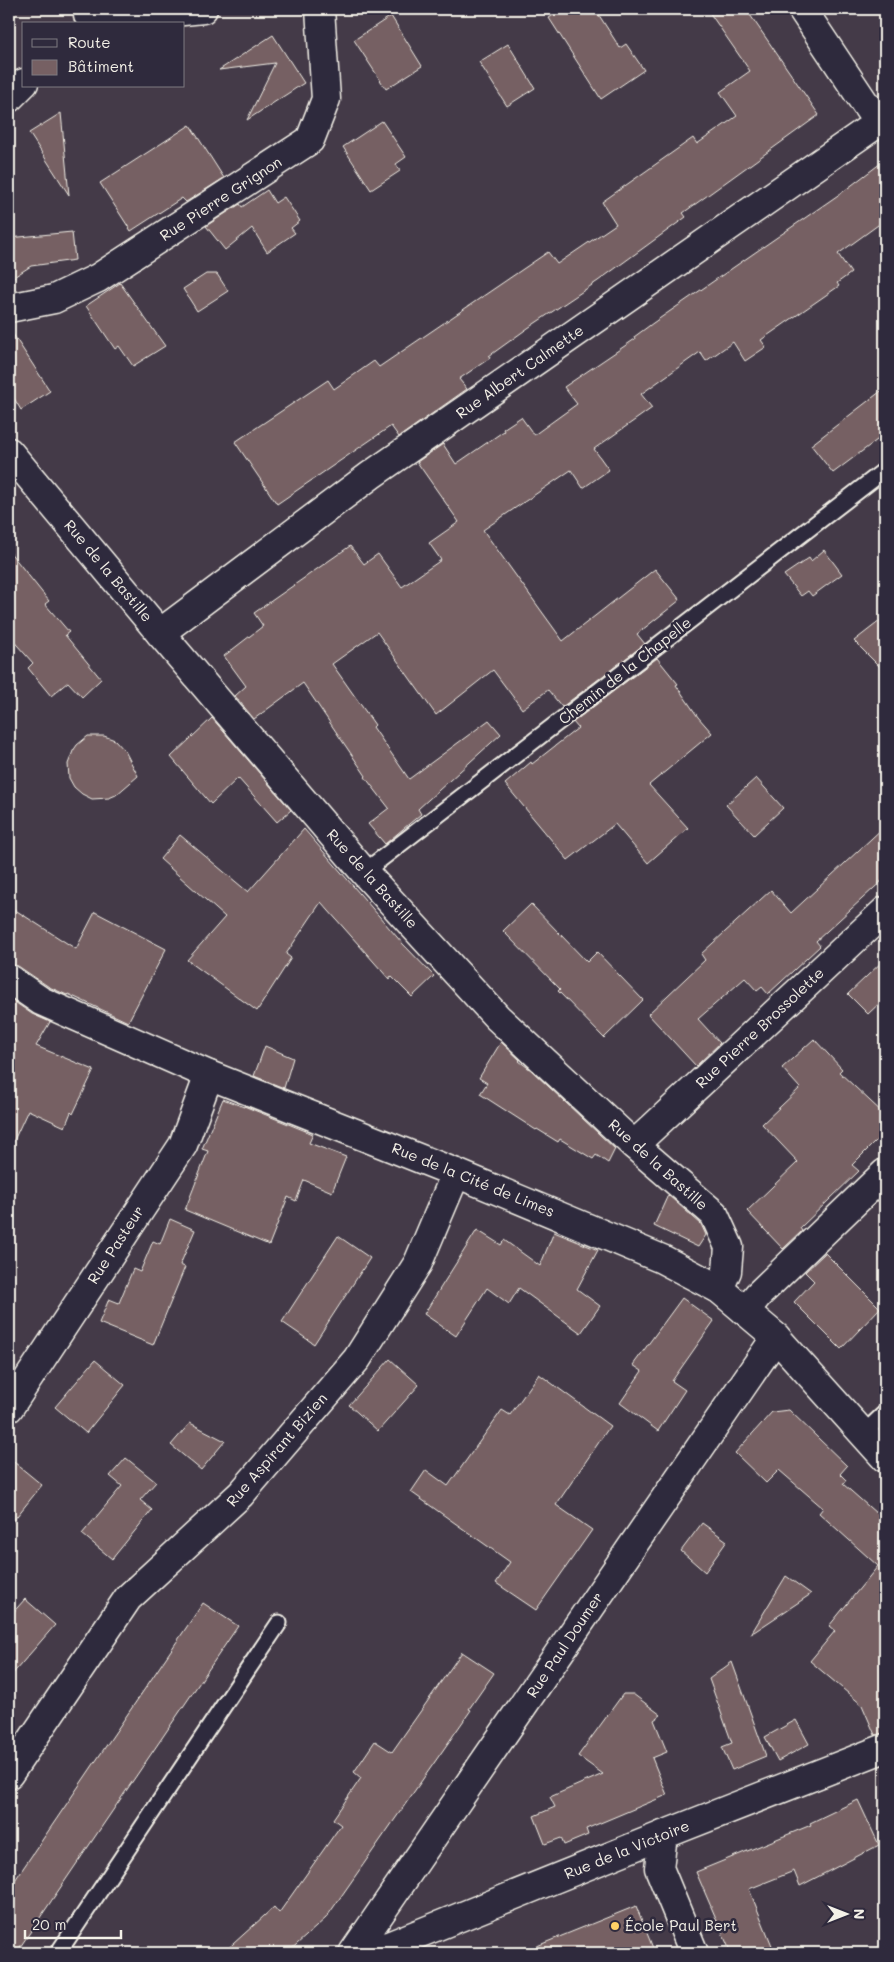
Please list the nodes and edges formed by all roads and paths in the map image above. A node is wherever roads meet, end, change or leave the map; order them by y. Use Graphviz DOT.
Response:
graph roads {
  1 [pos="203,9"];
  2 [pos="320,9"];
  3 [pos="802,9"];
  4 [pos="86,16"];
  5 [pos="22,85"];
  6 [pos="9,98"];
  7 [pos="882,120"];
  8 [pos="9,308"];
  9 [pos="9,452"];
  10 [pos="885,470"];
  11 [pos="160,633"];
  12 [pos="364,872"];
  13 [pos="885,911"];
  14 [pos="9,979"];
  15 [pos="209,1075"];
  16 [pos="634,1145"];
  17 [pos="456,1173"];
  18 [pos="885,1173"];
  19 [pos="719,1290"];
  20 [pos="745,1311"];
  21 [pos="776,1338"];
  22 [pos="9,1408"];
  23 [pos="885,1414"];
  24 [pos="864,1432"];
  25 [pos="885,1458"];
  26 [pos="280,1623"];
  27 [pos="885,1748"];
  28 [pos="9,1774"];
  29 [pos="663,1835"];
  30 [pos="58,1953"];
  31 [pos="353,1953"];
  32 [pos="371,1953"];
  33 [pos="694,1953"];
  1 -- 4 [label="street"];
  2 -- 8 [label="street, Rue Pierre Grignon"];
  3 -- 7 [label="street"];
  5 -- 6 [label="street"];
  7 -- 11 [label="street, Rue Albert Calmette"];
  9 -- 11 [label="street, Rue de la Bastille"];
  10 -- 12 [label="lane, Chemin de la Chapelle"];
  11 -- 12 [label="street, Rue de la Bastille"];
  12 -- 16 [label="street, Rue de la Bastille"];
  13 -- 16 [label="street, Rue Pierre Brossolette"];
  14 -- 15 [label="street, Rue de la Cité de Limes"];
  15 -- 17 [label="street, Rue de la Cité de Limes"];
  15 -- 22 [label="street, Rue Pasteur"];
  16 -- 19 [label="street, Rue de la Bastille"];
  17 -- 19 [label="street, Rue de la Cité de Limes"];
  17 -- 28 [label="street, Rue Aspirant Bizien"];
  18 -- 20 [label="street"];
  19 -- 20 [label="street, Rue de la Cité de Limes"];
  20 -- 21 [label="street, Rue de la Cité de Limes"];
  21 -- 24 [label="street, Rue de la Cité de Limes"];
  21 -- 31 [label="street, Rue Paul Doumer"];
  23 -- 24 [label="lane"];
  24 -- 25 [label="street, Rue de la Cité de Limes"];
  26 -- 30 [label="lane"];
  27 -- 29 [label="street, Rue de la Victoire"];
  29 -- 32 [label="street, Rue de la Victoire"];
  29 -- 33 [label="street"];
}
